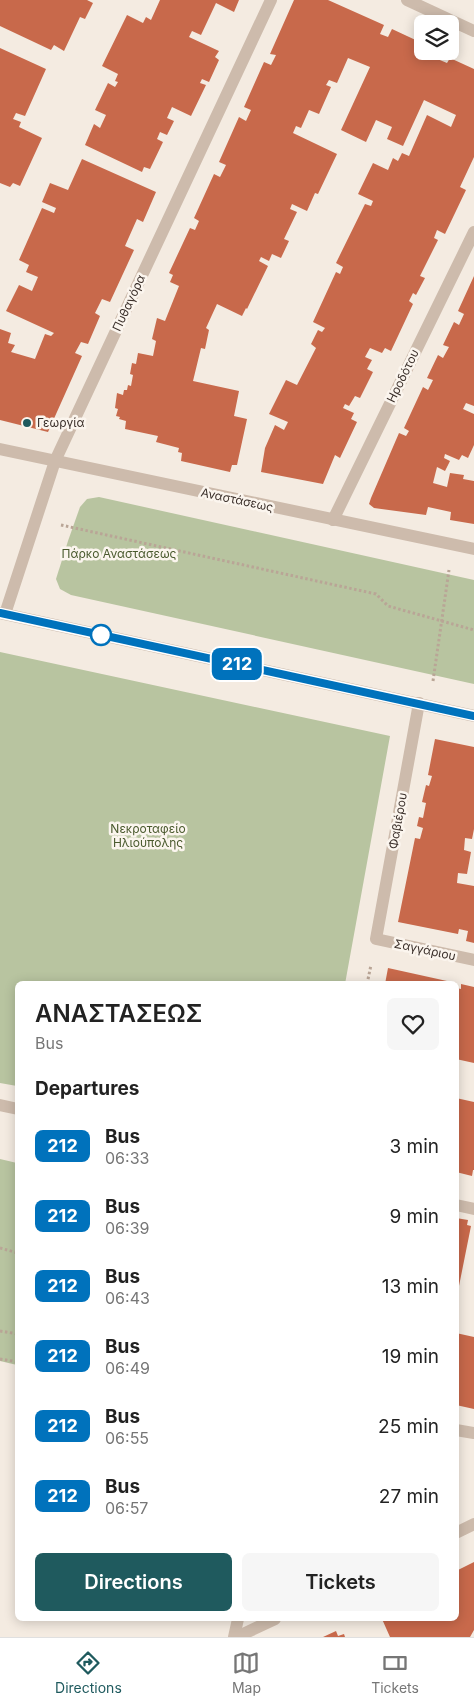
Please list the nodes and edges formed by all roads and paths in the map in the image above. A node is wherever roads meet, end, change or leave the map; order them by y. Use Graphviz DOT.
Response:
graph roads {
  1 [pos="271,0"];
  2 [pos="407,0"];
  3 [pos="474,31"];
  4 [pos="474,232"];
  5 [pos="0,450"];
  6 [pos="54,461"];
  7 [pos="36,520"];
  8 [pos="333,520"];
  9 [pos="453,545"];
  10 [pos="474,549"];
  11 [pos="2,614"];
  12 [pos="442,621"];
  13 [pos="474,630"];
  14 [pos="425,705"];
  15 [pos="474,716"];
  16 [pos="376,939"];
  17 [pos="474,960"];
  18 [pos="0,1105"];
  19 [pos="15,1108"];
  20 [pos="459,1206"];
  21 [pos="474,1209"];
  22 [pos="0,1248"];
  23 [pos="15,1252"];
  24 [pos="0,1331"];
  25 [pos="15,1334"];
  26 [pos="0,1359"];
  27 [pos="15,1362"];
  28 [pos="459,1430"];
  29 [pos="474,1433"];
  30 [pos="474,1524"];
  31 [pos="459,1532"];
  32 [pos="238,1621"];
  33 [pos="271,1621"];
  34 [pos="236,1637"];
  1 -- 6 [label="street, Πυθαγόρα"];
  2 -- 3 [label="street"];
  4 -- 8 [label="street, Ηροδότου"];
  5 -- 6 [label="street, Αναστάσεως"];
  6 -- 7 [label="street, Πυθαγόρα"];
  6 -- 8 [label="street, Αναστάσεως"];
  7 -- 11 [label="street, Πυθαγόρα"];
  7 -- 12 [label="path"];
  8 -- 9 [label="street, Αναστάσεως"];
  9 -- 10 [label="street, Αναστάσεως"];
  9 -- 12 [label="path"];
  11 -- 14 [label="street"];
  12 -- 13 [label="path"];
  12 -- 14 [label="path"];
  14 -- 15 [label="street"];
  14 -- 16 [label="street, Φαβιέρου"];
  16 -- 17 [label="street, Σαγγάριου"];
  18 -- 19 [label="street"];
  20 -- 21 [label="street"];
  22 -- 23 [label="path"];
  24 -- 25 [label="path"];
  26 -- 27 [label="path"];
  28 -- 29 [label="street"];
  30 -- 31 [label="street"];
  32 -- 34 [label="street"];
  33 -- 34 [label="street"];
}
